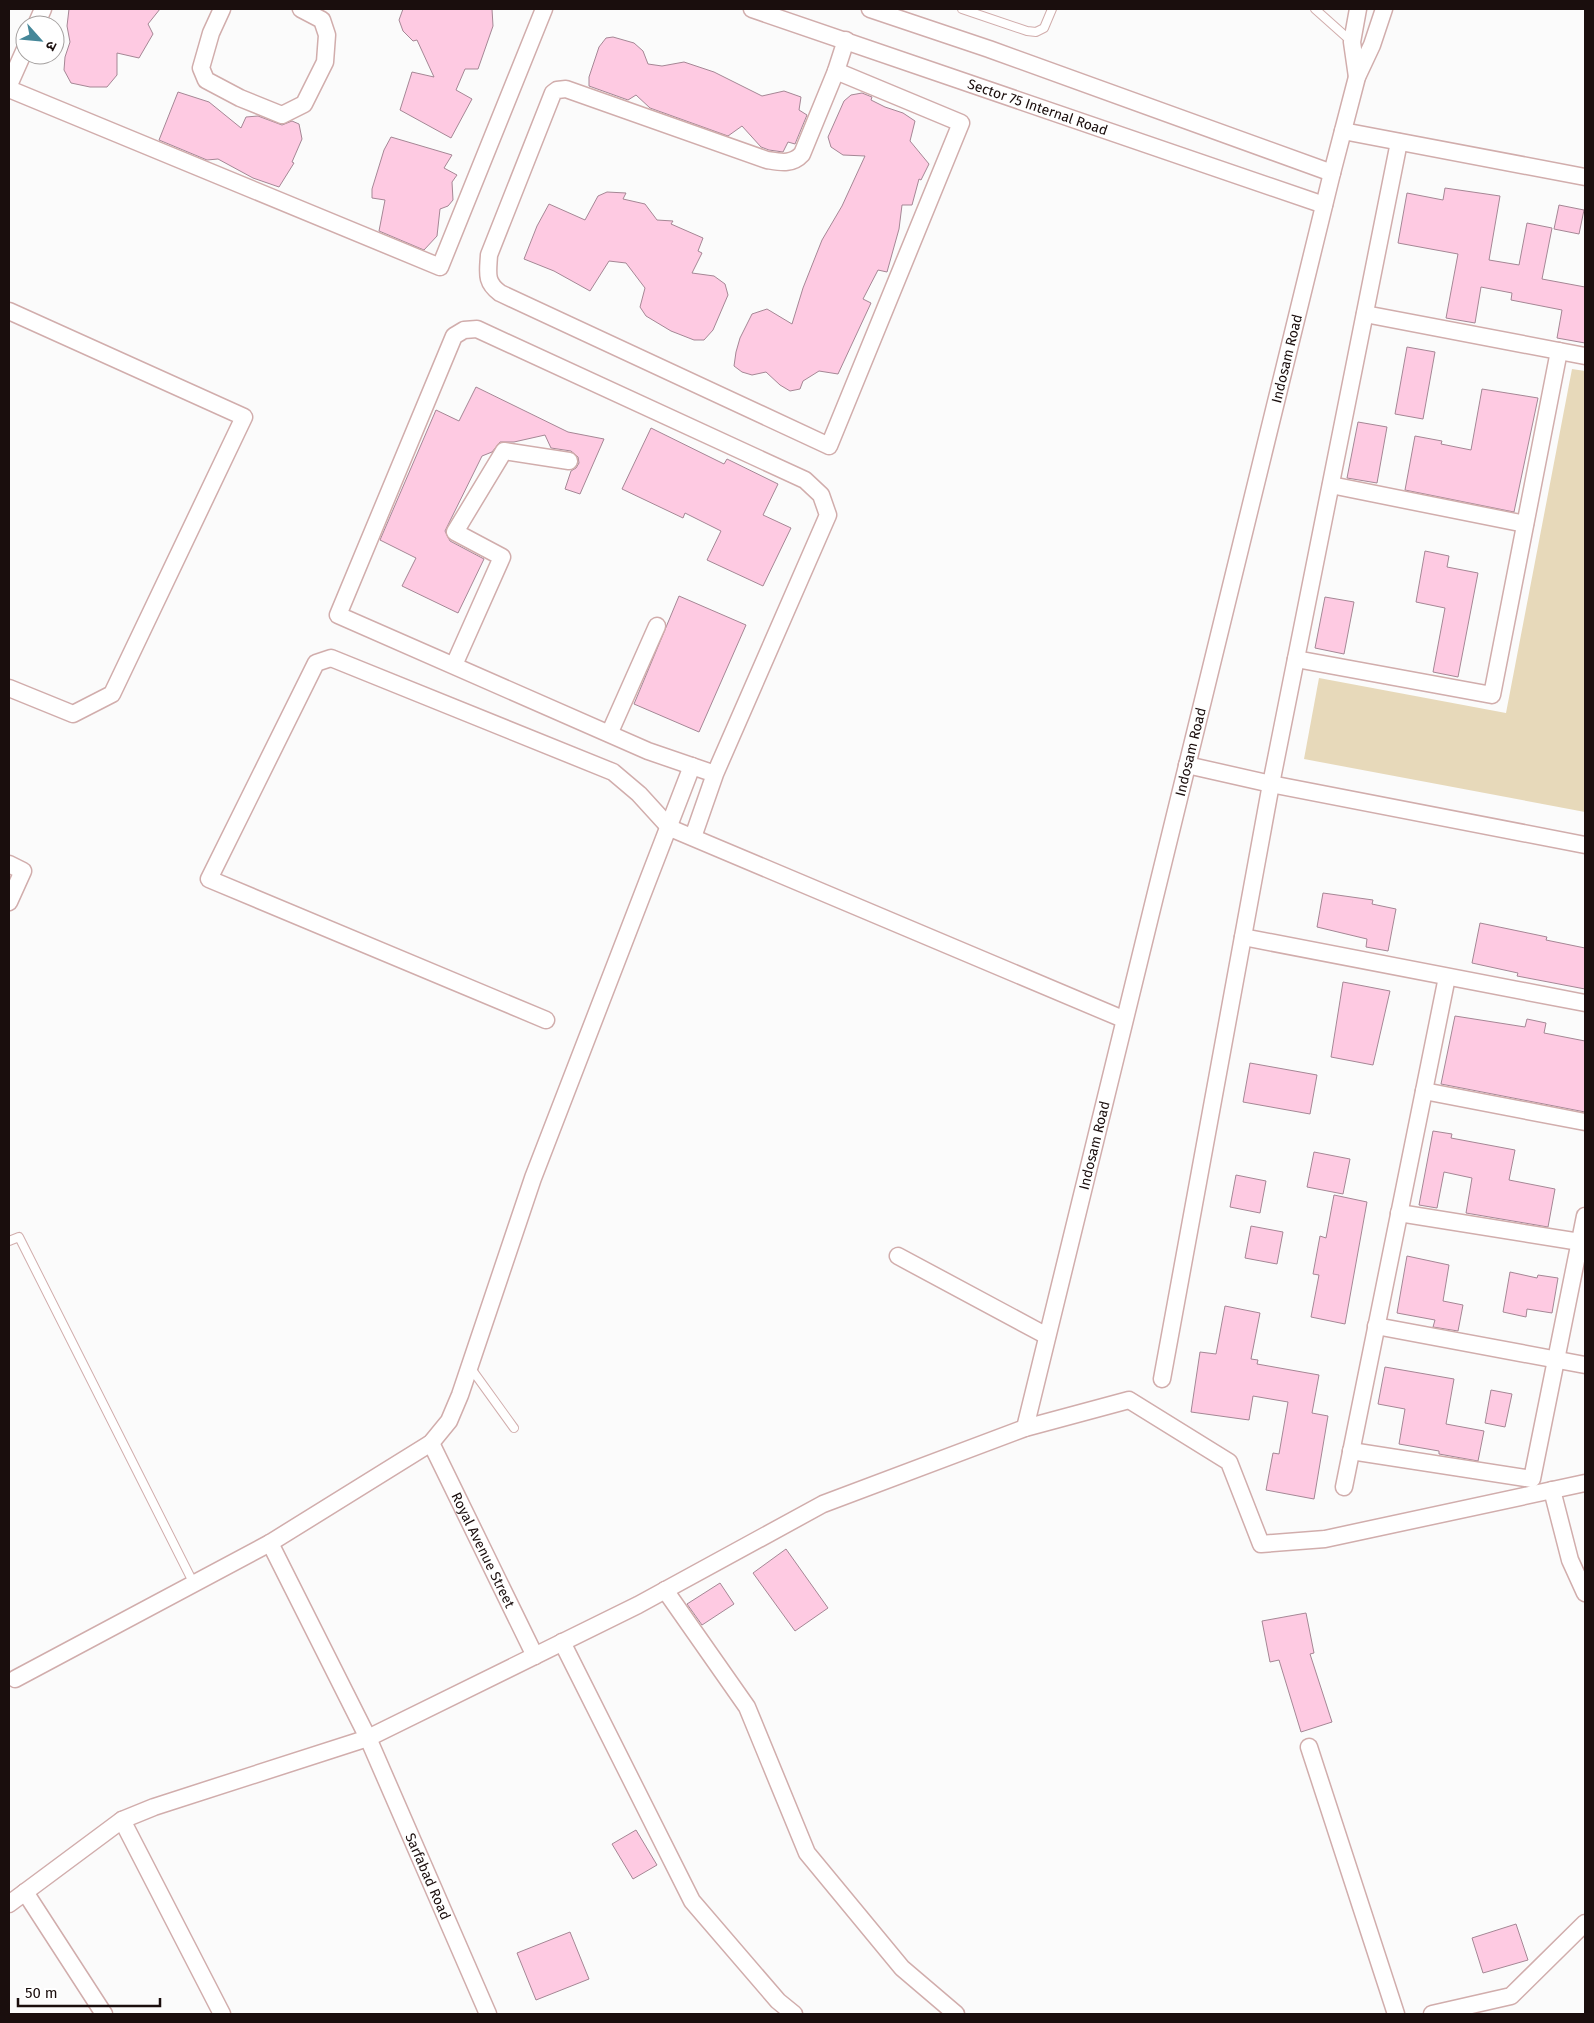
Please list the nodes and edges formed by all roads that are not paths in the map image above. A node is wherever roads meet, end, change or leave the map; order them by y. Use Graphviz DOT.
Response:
graph roads {
  1 [pos="222,9"];
  2 [pos="301,9"];
  3 [pos="544,9"];
  4 [pos="752,9"];
  5 [pos="870,9"];
  6 [pos="962,9"];
  7 [pos="1052,9"];
  8 [pos="1315,9"];
  9 [pos="1358,9"];
  10 [pos="1384,9"];
  11 [pos="846,40"];
  12 [pos="1352,42"];
  13 [pos="18,65"];
  14 [pos="836,71"];
  15 [pos="1357,77"];
  16 [pos="9,87"];
  17 [pos="1343,131"];
  18 [pos="1399,142"];
  19 [pos="1332,173"];
  20 [pos="1585,177"];
  21 [pos="1324,206"];
  22 [pos="9,311"];
  23 [pos="1365,314"];
  24 [pos="1559,351"];
  25 [pos="1585,356"];
  26 [pos="569,461"];
  27 [pos="1331,485"];
  28 [pos="1525,524"];
  29 [pos="657,626"];
  30 [pos="1296,659"];
  31 [pos="454,665"];
  32 [pos="9,688"];
  33 [pos="610,732"];
  34 [pos="1187,765"];
  35 [pos="692,766"];
  36 [pos="715,774"];
  37 [pos="1271,784"];
  38 [pos="670,828"];
  39 [pos="693,837"];
  40 [pos="1585,844"];
  41 [pos="9,864"];
  42 [pos="9,902"];
  43 [pos="1243,937"];
  44 [pos="1447,977"];
  45 [pos="1585,1003"];
  46 [pos="1123,1019"];
  47 [pos="546,1020"];
  48 [pos="1424,1091"];
  49 [pos="1585,1122"];
  50 [pos="1399,1213"];
  51 [pos="1585,1216"];
  52 [pos="9,1241"];
  53 [pos="1580,1242"];
  54 [pos="898,1256"];
  55 [pos="1376,1326"];
  56 [pos="1047,1336"];
  57 [pos="1556,1359"];
  58 [pos="1585,1365"];
  59 [pos="470,1367"];
  60 [pos="1162,1379"];
  61 [pos="514,1428"];
  62 [pos="1025,1428"];
  63 [pos="431,1443"];
  64 [pos="1351,1451"];
  65 [pos="1585,1483"];
  66 [pos="1344,1487"];
  67 [pos="1552,1490"];
  68 [pos="270,1543"];
  69 [pos="194,1584"];
  70 [pos="665,1590"];
  71 [pos="1585,1593"];
  72 [pos="562,1642"];
  73 [pos="535,1656"];
  74 [pos="15,1679"];
  75 [pos="368,1738"];
  76 [pos="1309,1747"];
  77 [pos="122,1820"];
  78 [pos="25,1892"];
  79 [pos="9,1904"];
  80 [pos="1585,1923"];
  81 [pos="104,2014"];
  82 [pos="222,2014"];
  83 [pos="488,2014"];
  84 [pos="794,2014"];
  85 [pos="956,2014"];
  86 [pos="1396,2014"];
  87 [pos="1432,2014"];
  1 -- 2 [label="street"];
  3 -- 16 [label="street"];
  4 -- 11 [label="street, Sector 75 Internal Road"];
  5 -- 19 [label="street"];
  6 -- 7 [label="lane"];
  8 -- 12 [label="lane"];
  9 -- 12 [label="street, Indosam Road"];
  10 -- 15 [label="street, Indosam Road"];
  11 -- 14 [label="street"];
  11 -- 21 [label="street, Sector 75 Internal Road"];
  12 -- 15 [label="street, Indosam Road"];
  13 -- 16 [label="street"];
  14 -- 14 [label="street"];
  15 -- 17 [label="street, Indosam Road"];
  17 -- 18 [label="street"];
  17 -- 19 [label="street, Indosam Road"];
  18 -- 20 [label="street"];
  18 -- 23 [label="street"];
  19 -- 21 [label="street, Indosam Road"];
  21 -- 34 [label="street, Indosam Road"];
  22 -- 32 [label="street"];
  23 -- 24 [label="street"];
  23 -- 27 [label="street"];
  24 -- 25 [label="street"];
  24 -- 28 [label="street"];
  26 -- 31 [label="street"];
  27 -- 28 [label="street"];
  27 -- 30 [label="street"];
  28 -- 30 [label="street"];
  29 -- 33 [label="street"];
  30 -- 37 [label="street"];
  31 -- 33 [label="street"];
  31 -- 36 [label="street"];
  33 -- 35 [label="street"];
  34 -- 37 [label="street"];
  34 -- 46 [label="street, Indosam Road"];
  35 -- 36 [label="street"];
  35 -- 38 [label="street"];
  36 -- 39 [label="street"];
  37 -- 40 [label="street"];
  37 -- 43 [label="street"];
  38 -- 39 [label="street"];
  38 -- 47 [label="street"];
  38 -- 59 [label="street"];
  39 -- 46 [label="street"];
  41 -- 42 [label="street"];
  43 -- 44 [label="street"];
  43 -- 60 [label="street"];
  44 -- 45 [label="street"];
  44 -- 48 [label="street"];
  46 -- 56 [label="street, Indosam Road"];
  48 -- 49 [label="street"];
  48 -- 50 [label="street"];
  50 -- 53 [label="street"];
  50 -- 55 [label="street"];
  51 -- 53 [label="street"];
  52 -- 69 [label="lane"];
  53 -- 57 [label="street"];
  54 -- 56 [label="street"];
  55 -- 57 [label="street"];
  55 -- 64 [label="street"];
  56 -- 62 [label="street, Indosam Road"];
  57 -- 58 [label="street"];
  57 -- 64 [label="street"];
  59 -- 61 [label="lane"];
  59 -- 63 [label="street"];
  62 -- 67 [label="street"];
  62 -- 70 [label="street"];
  63 -- 68 [label="street"];
  63 -- 73 [label="street, Royal Avenue Street"];
  64 -- 66 [label="street"];
  65 -- 67 [label="street"];
  67 -- 71 [label="street"];
  68 -- 69 [label="street"];
  68 -- 75 [label="street, Sarfabad Road"];
  69 -- 74 [label="street"];
  70 -- 72 [label="street"];
  70 -- 85 [label="street"];
  72 -- 73 [label="street"];
  72 -- 84 [label="street"];
  73 -- 75 [label="street"];
  75 -- 77 [label="street"];
  75 -- 83 [label="street, Sarfabad Road"];
  76 -- 86 [label="street"];
  77 -- 78 [label="street"];
  77 -- 82 [label="street"];
  78 -- 79 [label="street"];
  78 -- 81 [label="street"];
  80 -- 87 [label="street"];
}
